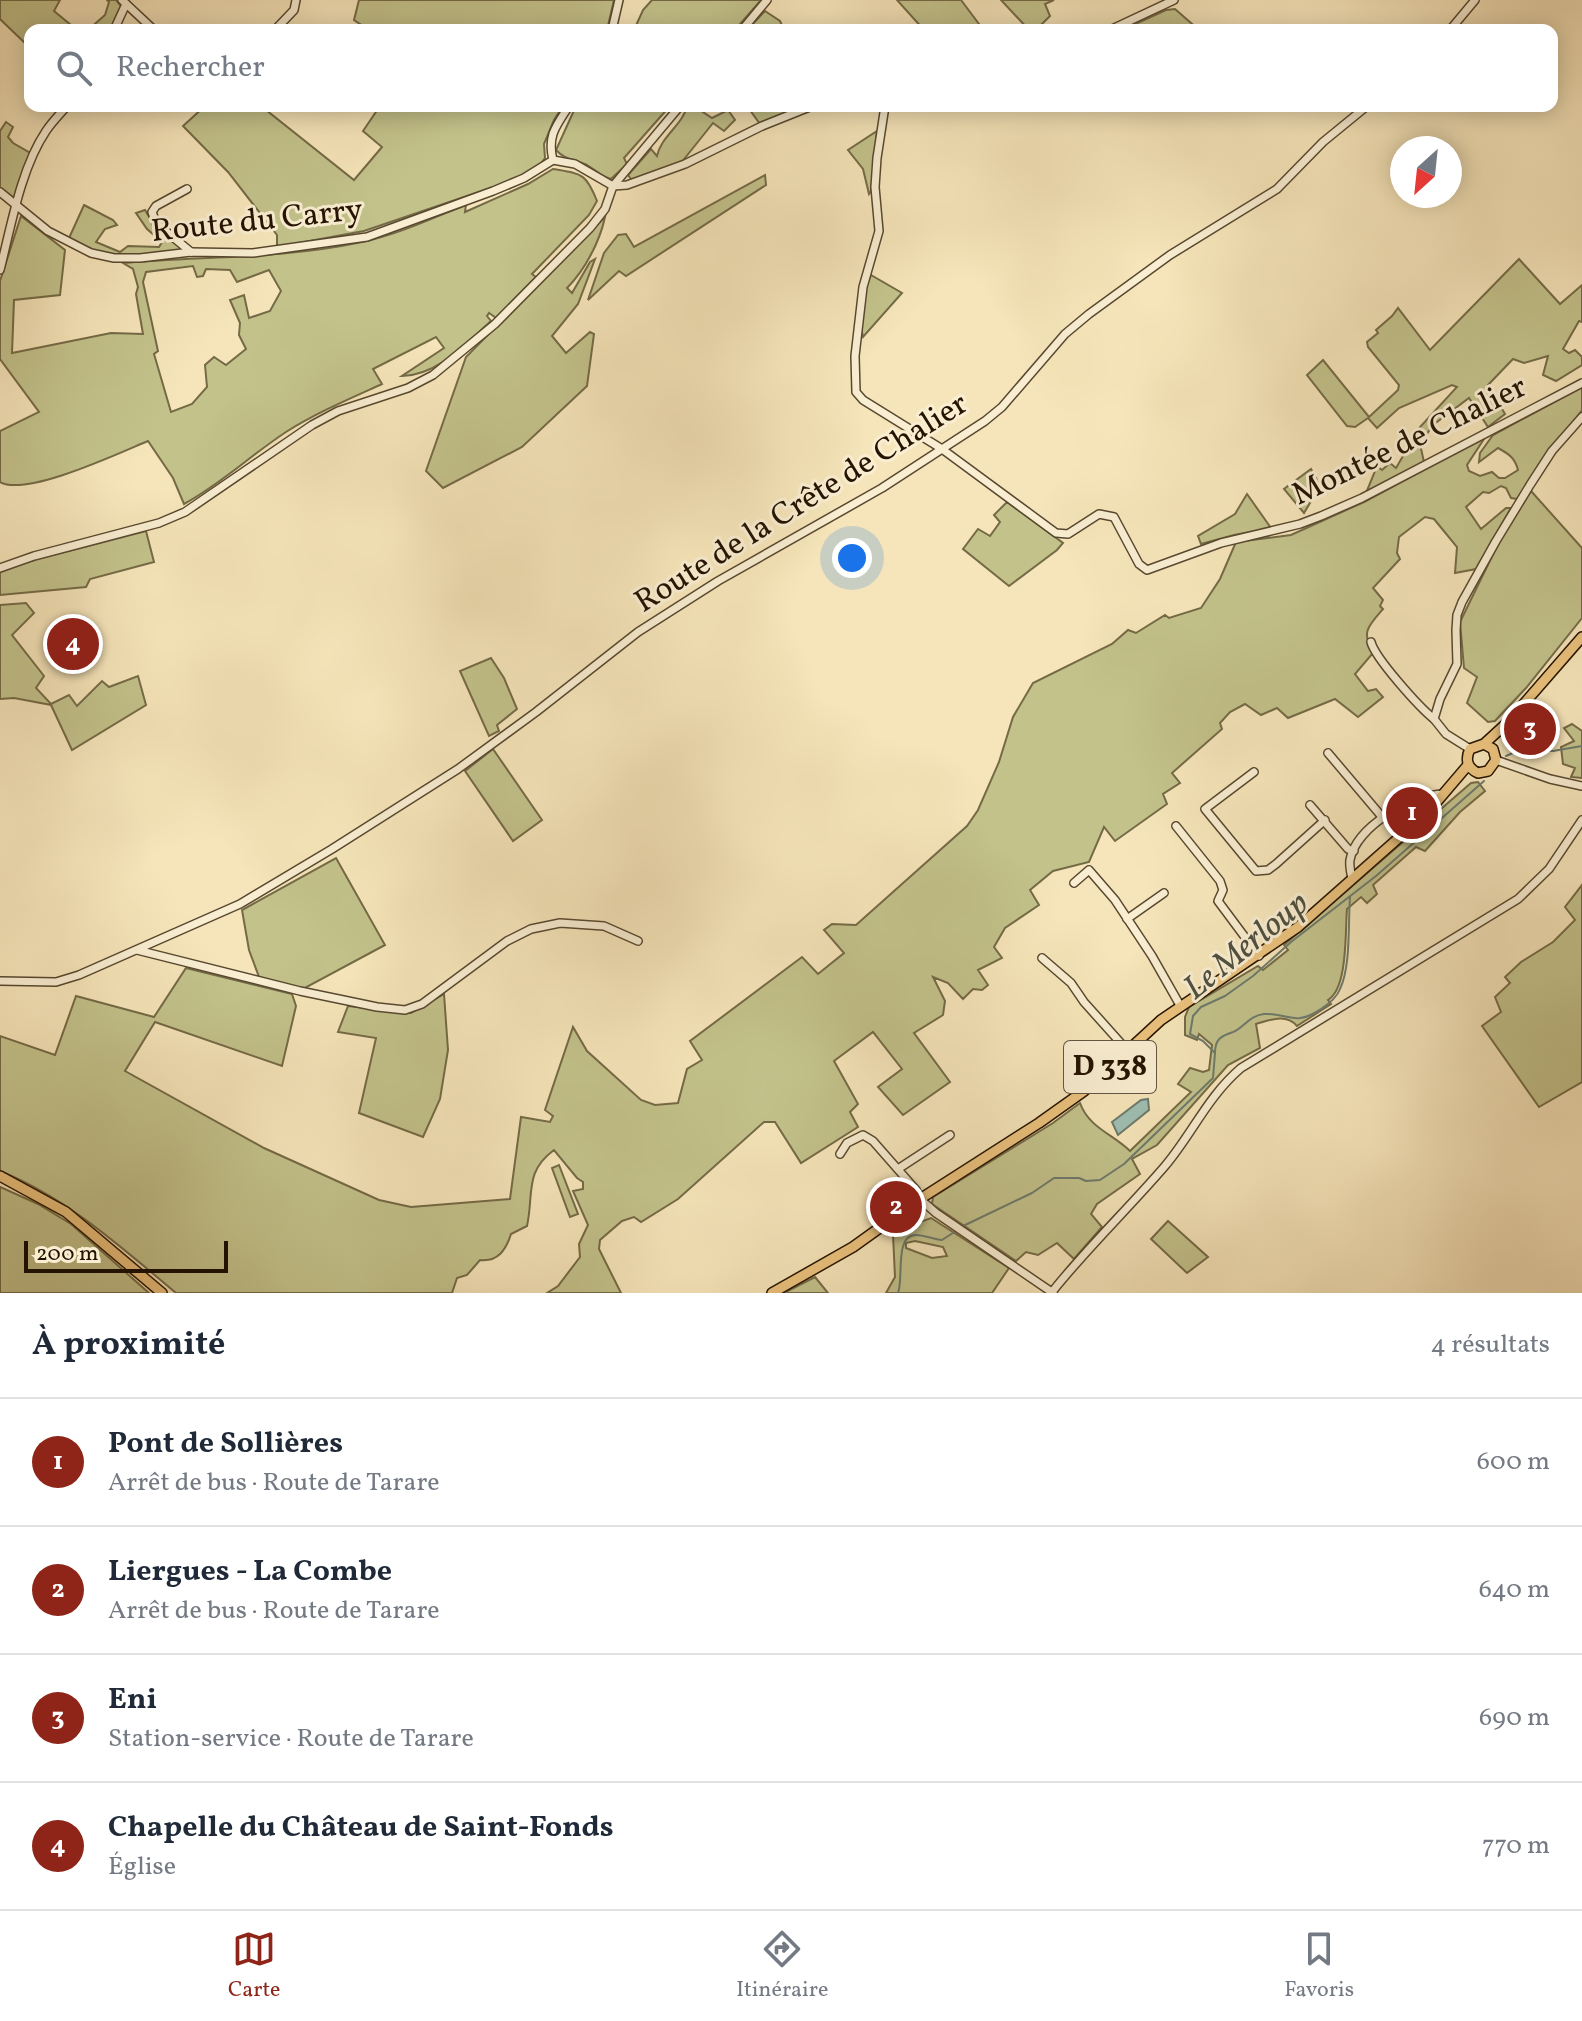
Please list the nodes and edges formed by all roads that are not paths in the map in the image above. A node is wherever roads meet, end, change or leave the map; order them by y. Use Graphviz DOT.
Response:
graph roads {
  1 [pos="296,0"];
  2 [pos="619,0"];
  3 [pos="767,0"];
  4 [pos="1174,0"];
  5 [pos="1475,0"];
  6 [pos="124,2"];
  7 [pos="116,24"];
  8 [pos="148,24"];
  9 [pos="281,24"];
  10 [pos="613,24"];
  11 [pos="747,24"];
  12 [pos="1123,24"];
  13 [pos="1455,24"];
  14 [pos="62,112"];
  15 [pos="566,112"];
  16 [pos="675,112"];
  17 [pos="797,112"];
  18 [pos="884,112"];
  19 [pos="1360,112"];
  20 [pos="553,160"];
  21 [pos="613,186"];
  22 [pos="187,189"];
  23 [pos="0,192"];
  24 [pos="17,208"];
  25 [pos="191,252"];
  26 [pos="0,270"];
  27 [pos="1582,383"];
  28 [pos="1582,417"];
  29 [pos="942,449"];
  30 [pos="0,568"];
  31 [pos="1582,637"];
  32 [pos="1371,642"];
  33 [pos="1434,719"];
  34 [pos="1508,722"];
  35 [pos="1484,744"];
  36 [pos="1470,749"];
  37 [pos="1328,753"];
  38 [pos="1495,755"];
  39 [pos="1471,768"];
  40 [pos="1254,772"];
  41 [pos="1582,786"];
  42 [pos="1443,794"];
  43 [pos="1310,805"];
  44 [pos="1428,812"];
  45 [pos="1383,818"];
  46 [pos="1325,820"];
  47 [pos="1582,820"];
  48 [pos="1176,826"];
  49 [pos="1354,851"];
  50 [pos="1352,879"];
  51 [pos="1074,883"];
  52 [pos="1164,893"];
  53 [pos="1127,919"];
  54 [pos="638,941"];
  55 [pos="137,950"];
  56 [pos="1259,956"];
  57 [pos="1042,958"];
  58 [pos="0,981"];
  59 [pos="1181,1007"];
  60 [pos="1127,1050"];
  61 [pos="950,1135"];
  62 [pos="840,1154"];
  63 [pos="898,1169"];
  64 [pos="0,1176"];
  65 [pos="920,1199"];
  66 [pos="162,1293"];
  67 [pos="772,1293"];
  68 [pos="1053,1293"];
  1 -- 9 [label="street"];
  2 -- 10 [label="street"];
  3 -- 11 [label="street"];
  4 -- 12 [label="street"];
  5 -- 13 [label="street"];
  6 -- 7 [label="street"];
  6 -- 8 [label="street"];
  14 -- 24 [label="street"];
  15 -- 20 [label="street"];
  16 -- 21 [label="street"];
  17 -- 21 [label="street"];
  18 -- 29 [label="street"];
  19 -- 29 [label="street, Route de la Crête de Chalier"];
  20 -- 21 [label="street"];
  20 -- 25 [label="street, Route du Carry"];
  21 -- 30 [label="street"];
  22 -- 25 [label="street"];
  23 -- 24 [label="street, Route du Carry"];
  24 -- 25 [label="street, Route du Carry"];
  24 -- 26 [label="street"];
  27 -- 29 [label="street, Montée de Chalier"];
  28 -- 33 [label="street, Montée de Chalier"];
  29 -- 55 [label="street, Route de la Crête de Chalier"];
  31 -- 34 [label="main road"];
  32 -- 33 [label="street"];
  33 -- 36 [label="street"];
  34 -- 35 [label="main road"];
  34 -- 38 [label="main road"];
  35 -- 36 [label="main road"];
  35 -- 38 [label="main road"];
  36 -- 39 [label="main road"];
  37 -- 45 [label="street"];
  38 -- 39 [label="main road"];
  38 -- 41 [label="street"];
  39 -- 42 [label="main road, D 338"];
  39 -- 44 [label="main road"];
  40 -- 46 [label="street"];
  42 -- 44 [label="main road, D 338"];
  42 -- 45 [label="street"];
  43 -- 46 [label="street"];
  44 -- 50 [label="main road, D 338"];
  45 -- 49 [label="street"];
  46 -- 49 [label="street"];
  47 -- 68 [label="street"];
  48 -- 56 [label="street"];
  49 -- 50 [label="street"];
  50 -- 56 [label="main road, D 338"];
  51 -- 53 [label="street"];
  52 -- 53 [label="street"];
  53 -- 59 [label="street"];
  54 -- 55 [label="street"];
  55 -- 58 [label="street, Route de la Crête de Chalier"];
  56 -- 59 [label="main road, D 338"];
  57 -- 60 [label="street"];
  59 -- 60 [label="main road, D 338"];
  60 -- 65 [label="main road, D 338"];
  61 -- 63 [label="street"];
  62 -- 63 [label="street"];
  63 -- 65 [label="street"];
  64 -- 66 [label="main road"];
  65 -- 67 [label="main road, D 338"];
  65 -- 68 [label="street"];
}
